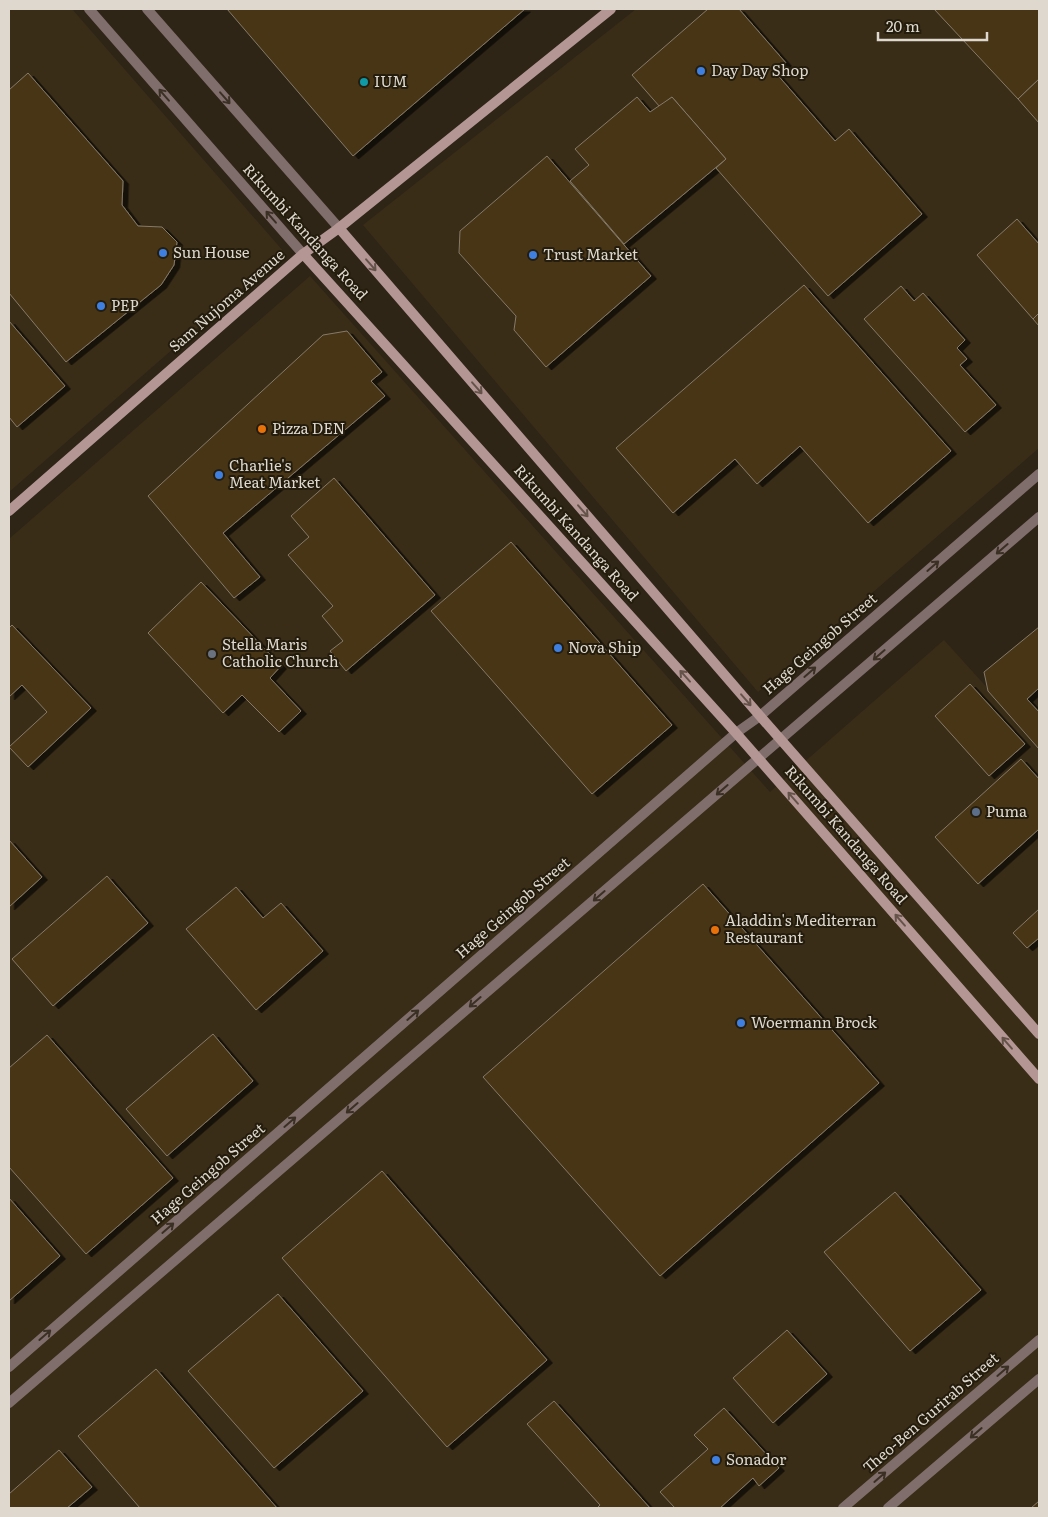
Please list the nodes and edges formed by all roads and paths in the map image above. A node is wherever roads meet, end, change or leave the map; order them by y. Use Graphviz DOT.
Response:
graph roads {
  1 [pos="89,9"];
  2 [pos="147,9"];
  3 [pos="611,9"];
  4 [pos="339,228"];
  5 [pos="303,254"];
  6 [pos="1039,474"];
  7 [pos="9,511"];
  8 [pos="1039,517"];
  9 [pos="760,716"];
  10 [pos="736,733"];
  11 [pos="780,739"];
  12 [pos="759,758"];
  13 [pos="1039,1034"];
  14 [pos="1039,1079"];
  15 [pos="1039,1340"];
  16 [pos="9,1367"];
  17 [pos="1039,1379"];
  18 [pos="9,1403"];
  19 [pos="842,1508"];
  20 [pos="888,1508"];
  5 -- 1 [label="street, Rikumbi Kandanga Road, one-way"];
  2 -- 4 [label="street, Rikumbi Kandanga Road, one-way"];
  3 -- 4 [label="main road, Sam Nujoma Avenue"];
  4 -- 5 [label="main road, Sam Nujoma Avenue"];
  4 -- 9 [label="main road, Rikumbi Kandanga Road, one-way"];
  5 -- 7 [label="main road, Sam Nujoma Avenue"];
  10 -- 5 [label="main road, Rikumbi Kandanga Road, one-way"];
  9 -- 6 [label="street, Hage Geingob Street, one-way"];
  8 -- 11 [label="street, one-way"];
  9 -- 10 [label="street, Hage Geingob Street"];
  9 -- 11 [label="main road, Rikumbi Kandanga Road"];
  10 -- 12 [label="main road, Rikumbi Kandanga Road"];
  16 -- 10 [label="street, Hage Geingob Street, one-way"];
  11 -- 12 [label="street"];
  11 -- 13 [label="main road, Rikumbi Kandanga Road"];
  14 -- 12 [label="main road, Rikumbi Kandanga Road, one-way"];
  12 -- 18 [label="street, one-way"];
  19 -- 15 [label="street, Theo-Ben Gurirab Street, one-way"];
  17 -- 20 [label="street, one-way"];
}
